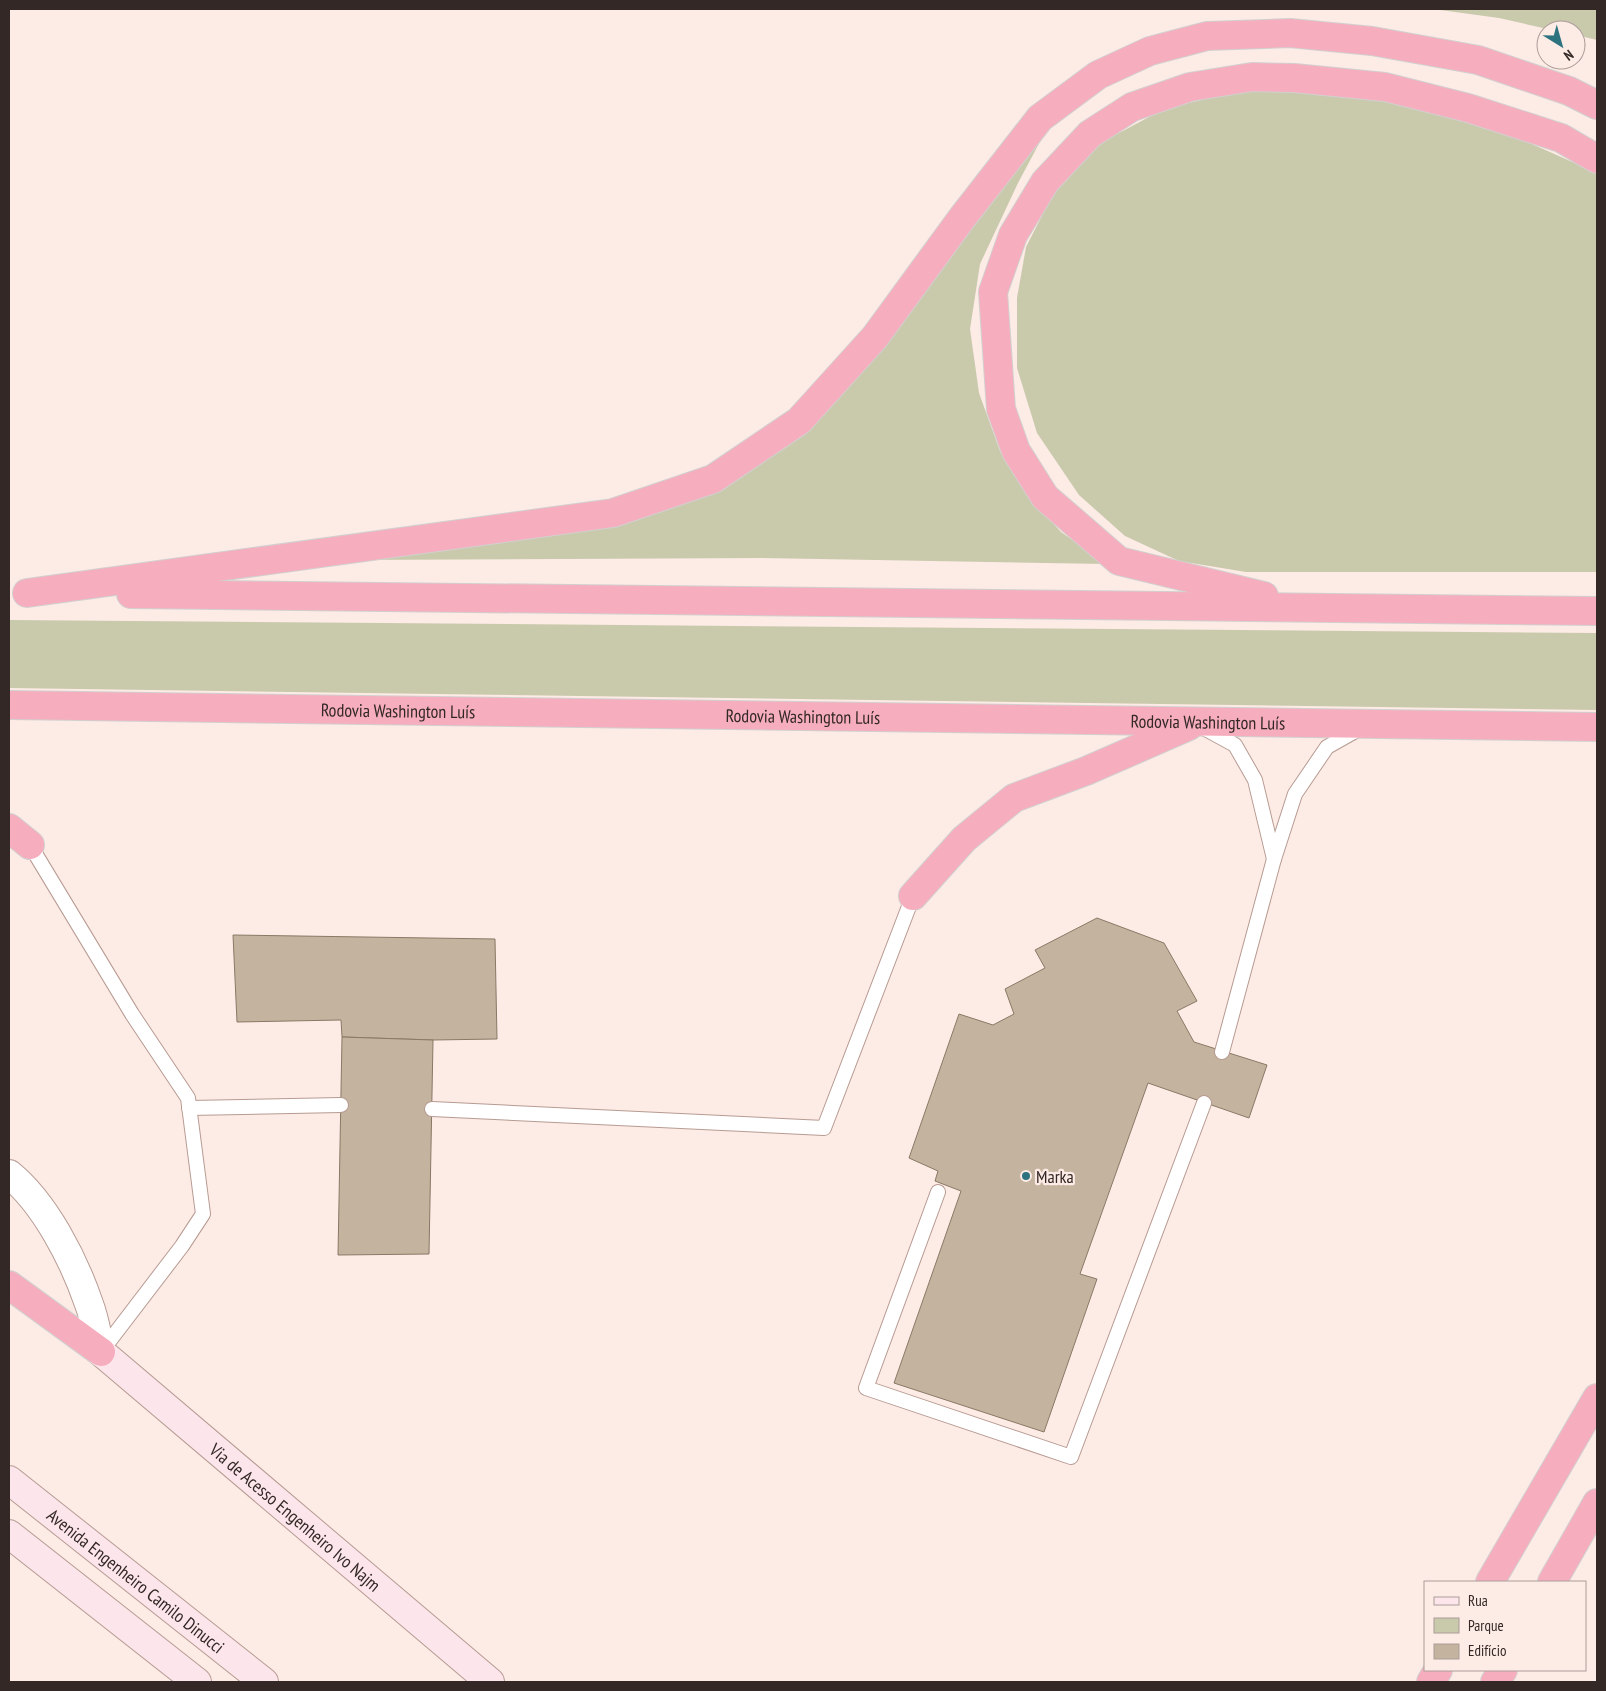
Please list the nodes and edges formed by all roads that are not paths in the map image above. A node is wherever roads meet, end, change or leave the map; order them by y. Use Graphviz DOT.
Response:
graph roads {
  1 [pos="1597,105"];
  2 [pos="1597,158"];
  3 [pos="18,592"];
  4 [pos="1312,607"];
  5 [pos="1597,611"];
  6 [pos="9,705"];
  7 [pos="1196,723"];
  8 [pos="1366,725"];
  9 [pos="1597,727"];
  10 [pos="9,828"];
  11 [pos="30,845"];
  12 [pos="1274,859"];
  13 [pos="913,896"];
  14 [pos="1222,1052"];
  15 [pos="189,1103"];
  16 [pos="1204,1103"];
  17 [pos="341,1105"];
  18 [pos="432,1109"];
  19 [pos="9,1174"];
  20 [pos="938,1192"];
  21 [pos="9,1285"];
  22 [pos="101,1352"];
  23 [pos="1597,1398"];
  24 [pos="9,1480"];
  25 [pos="1597,1503"];
  26 [pos="9,1534"];
  27 [pos="1491,1581"];
  28 [pos="1553,1581"];
  29 [pos="1437,1671"];
  30 [pos="1501,1671"];
  31 [pos="196,1682"];
  32 [pos="264,1682"];
  33 [pos="490,1682"];
  34 [pos="1431,1682"];
  35 [pos="1495,1682"];
  1 -- 3 [label="highway"];
  2 -- 4 [label="highway"];
  3 -- 4 [label="highway"];
  4 -- 5 [label="highway"];
  6 -- 7 [label="highway, Rodovia Washington Luís"];
  7 -- 8 [label="highway, Rodovia Washington Luís"];
  7 -- 12 [label="lane"];
  7 -- 13 [label="highway"];
  8 -- 9 [label="highway, Rodovia Washington Luís"];
  8 -- 12 [label="lane"];
  10 -- 11 [label="highway"];
  11 -- 15 [label="lane"];
  12 -- 14 [label="lane"];
  13 -- 18 [label="lane"];
  15 -- 17 [label="lane"];
  15 -- 22 [label="lane"];
  16 -- 20 [label="lane"];
  19 -- 22 [label="street"];
  21 -- 22 [label="highway"];
  22 -- 33 [label="street, Via de Acesso Engenheiro Ivo Najm"];
  23 -- 27 [label="highway"];
  24 -- 32 [label="street, Avenida Engenheiro Camilo Dinucci"];
  25 -- 28 [label="highway"];
  26 -- 31 [label="street"];
  29 -- 34 [label="highway"];
  30 -- 35 [label="highway"];
}
